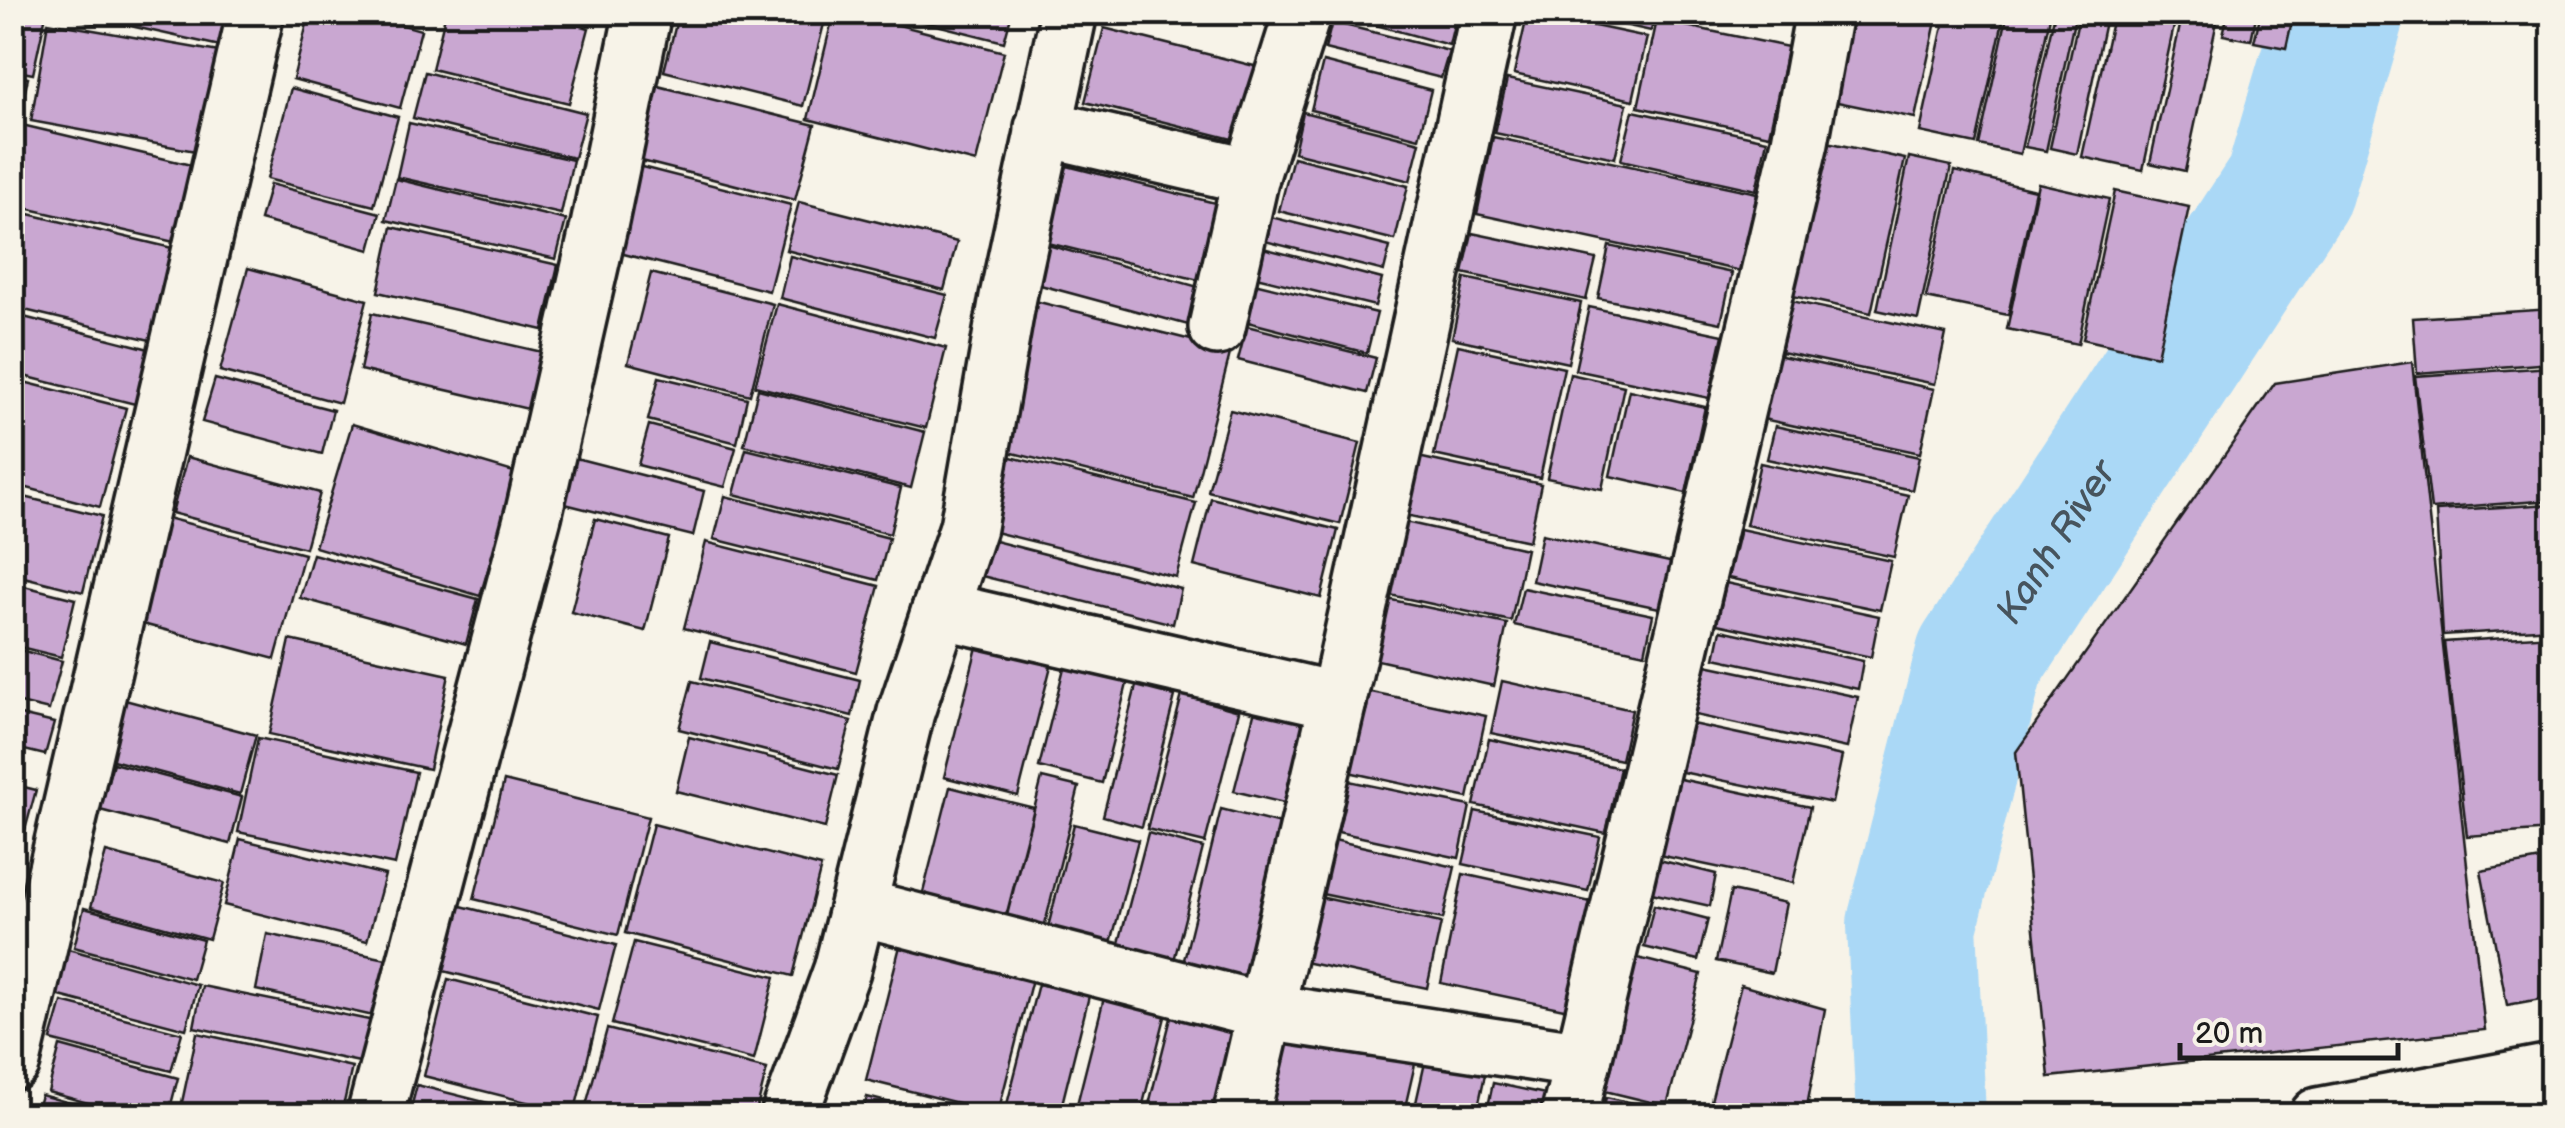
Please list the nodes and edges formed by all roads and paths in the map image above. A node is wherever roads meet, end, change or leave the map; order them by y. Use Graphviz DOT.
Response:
graph roads {
  1 [pos="256,12"];
  2 [pos="643,12"];
  3 [pos="1069,12"];
  4 [pos="1303,12"];
  5 [pos="1489,12"];
  6 [pos="1824,12"];
  7 [pos="1043,128"];
  8 [pos="1252,176"];
  9 [pos="1217,327"];
  10 [pos="940,610"];
  11 [pos="1338,702"];
  12 [pos="859,907"];
  13 [pos="1267,1012"];
  14 [pos="1583,1060"];
  15 [pos="12,1062"];
  16 [pos="2552,1072"];
  17 [pos="375,1116"];
  18 [pos="789,1116"];
  19 [pos="1241,1116"];
  20 [pos="1569,1116"];
  21 [pos="2318,1116"];
  1 -- 15 [label="street"];
  2 -- 17 [label="street"];
  3 -- 7 [label="street"];
  4 -- 8 [label="street"];
  5 -- 11 [label="street"];
  6 -- 14 [label="street"];
  7 -- 8 [label="street"];
  7 -- 10 [label="street"];
  8 -- 9 [label="street"];
  10 -- 11 [label="street"];
  10 -- 12 [label="street"];
  11 -- 13 [label="street"];
  12 -- 13 [label="street"];
  12 -- 18 [label="street"];
  13 -- 14 [label="street"];
  13 -- 19 [label="street"];
  14 -- 20 [label="street"];
  16 -- 21 [label="street"];
}
